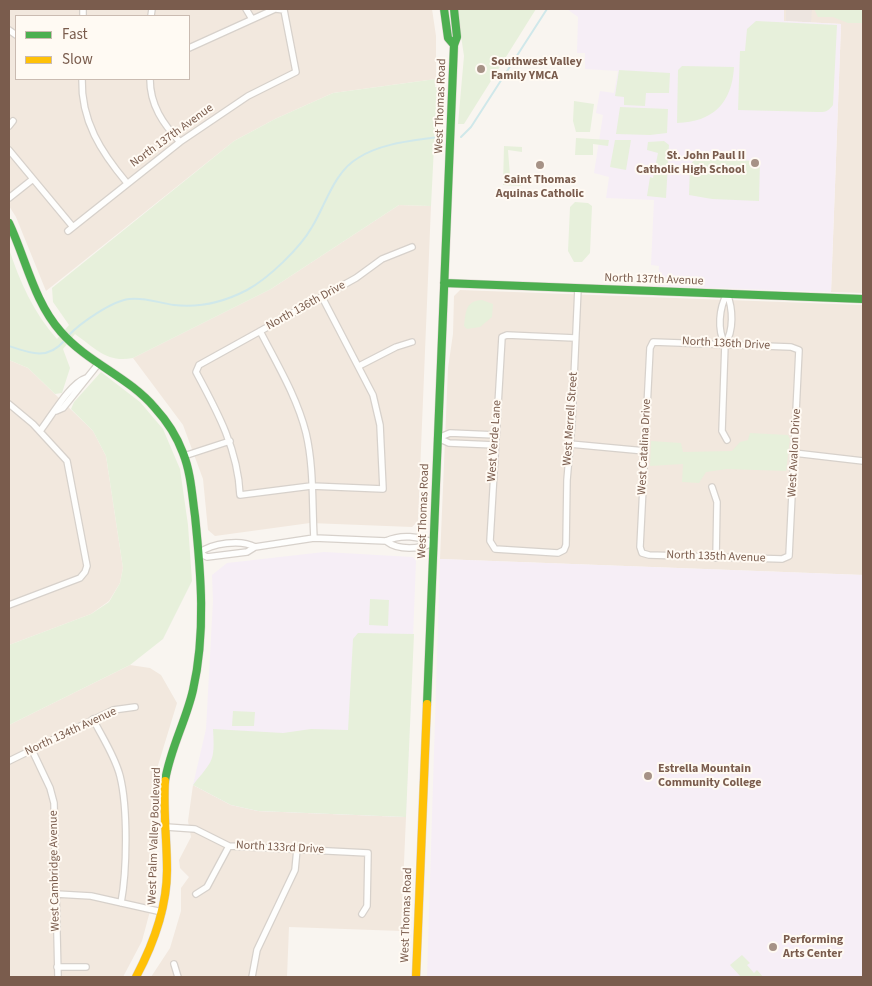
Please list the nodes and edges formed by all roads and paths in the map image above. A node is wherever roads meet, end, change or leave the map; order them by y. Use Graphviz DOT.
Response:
graph roads {
  1 [pos="246,9"];
  2 [pos="275,9"];
  3 [pos="444,9"];
  4 [pos="454,9"];
  5 [pos="284,10"];
  6 [pos="252,19"];
  7 [pos="454,45"];
  8 [pos="190,48"];
  9 [pos="82,80"];
  10 [pos="150,80"];
  11 [pos="180,142"];
  12 [pos="9,150"];
  13 [pos="33,179"];
  14 [pos="126,183"];
  15 [pos="9,198"];
  16 [pos="9,223"];
  17 [pos="412,247"];
  18 [pos="444,283"];
  19 [pos="578,288"];
  20 [pos="727,294"];
  21 [pos="322,297"];
  22 [pos="863,299"];
  23 [pos="260,331"];
  24 [pos="576,338"];
  25 [pos="412,342"];
  26 [pos="654,342"];
  27 [pos="725,344"];
  28 [pos="799,350"];
  29 [pos="99,363"];
  30 [pos="358,366"];
  31 [pos="9,404"];
  32 [pos="40,431"];
  33 [pos="496,435"];
  34 [pos="438,438"];
  35 [pos="726,440"];
  36 [pos="230,441"];
  37 [pos="570,444"];
  38 [pos="495,445"];
  39 [pos="645,450"];
  40 [pos="794,454"];
  41 [pos="184,456"];
  42 [pos="863,461"];
  43 [pos="311,486"];
  44 [pos="712,487"];
  45 [pos="314,538"];
  46 [pos="386,541"];
  47 [pos="433,543"];
  48 [pos="491,546"];
  49 [pos="255,547"];
  50 [pos="199,553"];
  51 [pos="642,553"];
  52 [pos="789,556"];
  53 [pos="716,558"];
  54 [pos="9,605"];
  55 [pos="135,708"];
  56 [pos="93,720"];
  57 [pos="32,750"];
  58 [pos="9,761"];
  59 [pos="166,827"];
  60 [pos="229,846"];
  61 [pos="296,849"];
  62 [pos="56,894"];
  63 [pos="196,894"];
  64 [pos="121,904"];
  65 [pos="162,912"];
  66 [pos="362,914"];
  67 [pos="174,964"];
  68 [pos="57,967"];
  69 [pos="86,967"];
  70 [pos="58,977"];
  71 [pos="136,977"];
  72 [pos="178,977"];
  73 [pos="252,977"];
  74 [pos="416,977"];
  1 -- 6 [label="street"];
  2 -- 5 [label="street"];
  2 -- 6 [label="street"];
  3 -- 7 [label="street, West Thomas Road"];
  4 -- 7 [label="street, West Thomas Road"];
  5 -- 11 [label="street, North 137th Avenue"];
  6 -- 8 [label="street"];
  7 -- 18 [label="street, West Thomas Road"];
  9 -- 14 [label="street"];
  10 -- 11 [label="street"];
  11 -- 14 [label="street, North 137th Avenue"];
  12 -- 13 [label="street"];
  13 -- 14 [label="street, North 137th Avenue"];
  13 -- 15 [label="street"];
  16 -- 29 [label="street, West Palm Valley Boulevard"];
  17 -- 21 [label="street, North 136th Drive"];
  18 -- 19 [label="street, North 137th Avenue"];
  18 -- 34 [label="street, West Thomas Road"];
  19 -- 20 [label="street, North 137th Avenue"];
  19 -- 24 [label="street, West Merrell Street"];
  20 -- 22 [label="street, North 137th Avenue"];
  20 -- 27 [label="street"];
  20 -- 27 [label="street"];
  21 -- 23 [label="street, North 136th Drive"];
  21 -- 30 [label="street"];
  23 -- 36 [label="street, North 136th Drive"];
  23 -- 43 [label="street"];
  24 -- 33 [label="street, West Verde Lane"];
  24 -- 37 [label="street, West Merrell Street"];
  25 -- 30 [label="street"];
  26 -- 27 [label="street, North 136th Drive"];
  26 -- 39 [label="street, West Catalina Drive"];
  27 -- 28 [label="street, North 136th Drive"];
  27 -- 35 [label="street"];
  28 -- 40 [label="street, West Avalon Drive"];
  29 -- 32 [label="street"];
  29 -- 41 [label="street, West Palm Valley Boulevard"];
  30 -- 43 [label="street"];
  31 -- 32 [label="street"];
  32 -- 54 [label="street"];
  33 -- 34 [label="street"];
  33 -- 38 [label="street, West Verde Lane"];
  34 -- 38 [label="street"];
  34 -- 47 [label="street, West Thomas Road"];
  36 -- 41 [label="street"];
  36 -- 43 [label="street"];
  37 -- 39 [label="street"];
  37 -- 48 [label="street, West Merrell Street"];
  38 -- 48 [label="street, West Verde Lane"];
  39 -- 51 [label="street, West Catalina Drive"];
  40 -- 42 [label="street"];
  40 -- 52 [label="street, West Avalon Drive"];
  41 -- 50 [label="street, West Palm Valley Boulevard"];
  43 -- 45 [label="street"];
  44 -- 53 [label="street"];
  45 -- 46 [label="street"];
  45 -- 49 [label="street"];
  46 -- 47 [label="street"];
  46 -- 47 [label="street"];
  47 -- 74 [label="street, West Thomas Road"];
  49 -- 50 [label="street"];
  49 -- 50 [label="street"];
  50 -- 59 [label="street, West Palm Valley Boulevard"];
  51 -- 53 [label="street, North 135th Avenue"];
  52 -- 53 [label="street, North 135th Avenue"];
  55 -- 56 [label="street, North 134th Avenue"];
  56 -- 57 [label="street, North 134th Avenue"];
  56 -- 64 [label="street"];
  57 -- 58 [label="street, North 134th Avenue"];
  57 -- 62 [label="street, West Cambridge Avenue"];
  59 -- 60 [label="street, North 133rd Drive"];
  59 -- 65 [label="street, West Palm Valley Boulevard"];
  60 -- 61 [label="street, North 133rd Drive"];
  60 -- 63 [label="street"];
  61 -- 66 [label="street, North 133rd Drive"];
  61 -- 73 [label="street"];
  62 -- 64 [label="street"];
  62 -- 68 [label="street, West Cambridge Avenue"];
  64 -- 65 [label="street"];
  65 -- 71 [label="street, West Palm Valley Boulevard"];
  67 -- 72 [label="street"];
  68 -- 69 [label="street"];
  68 -- 70 [label="street, West Cambridge Avenue"];
}
